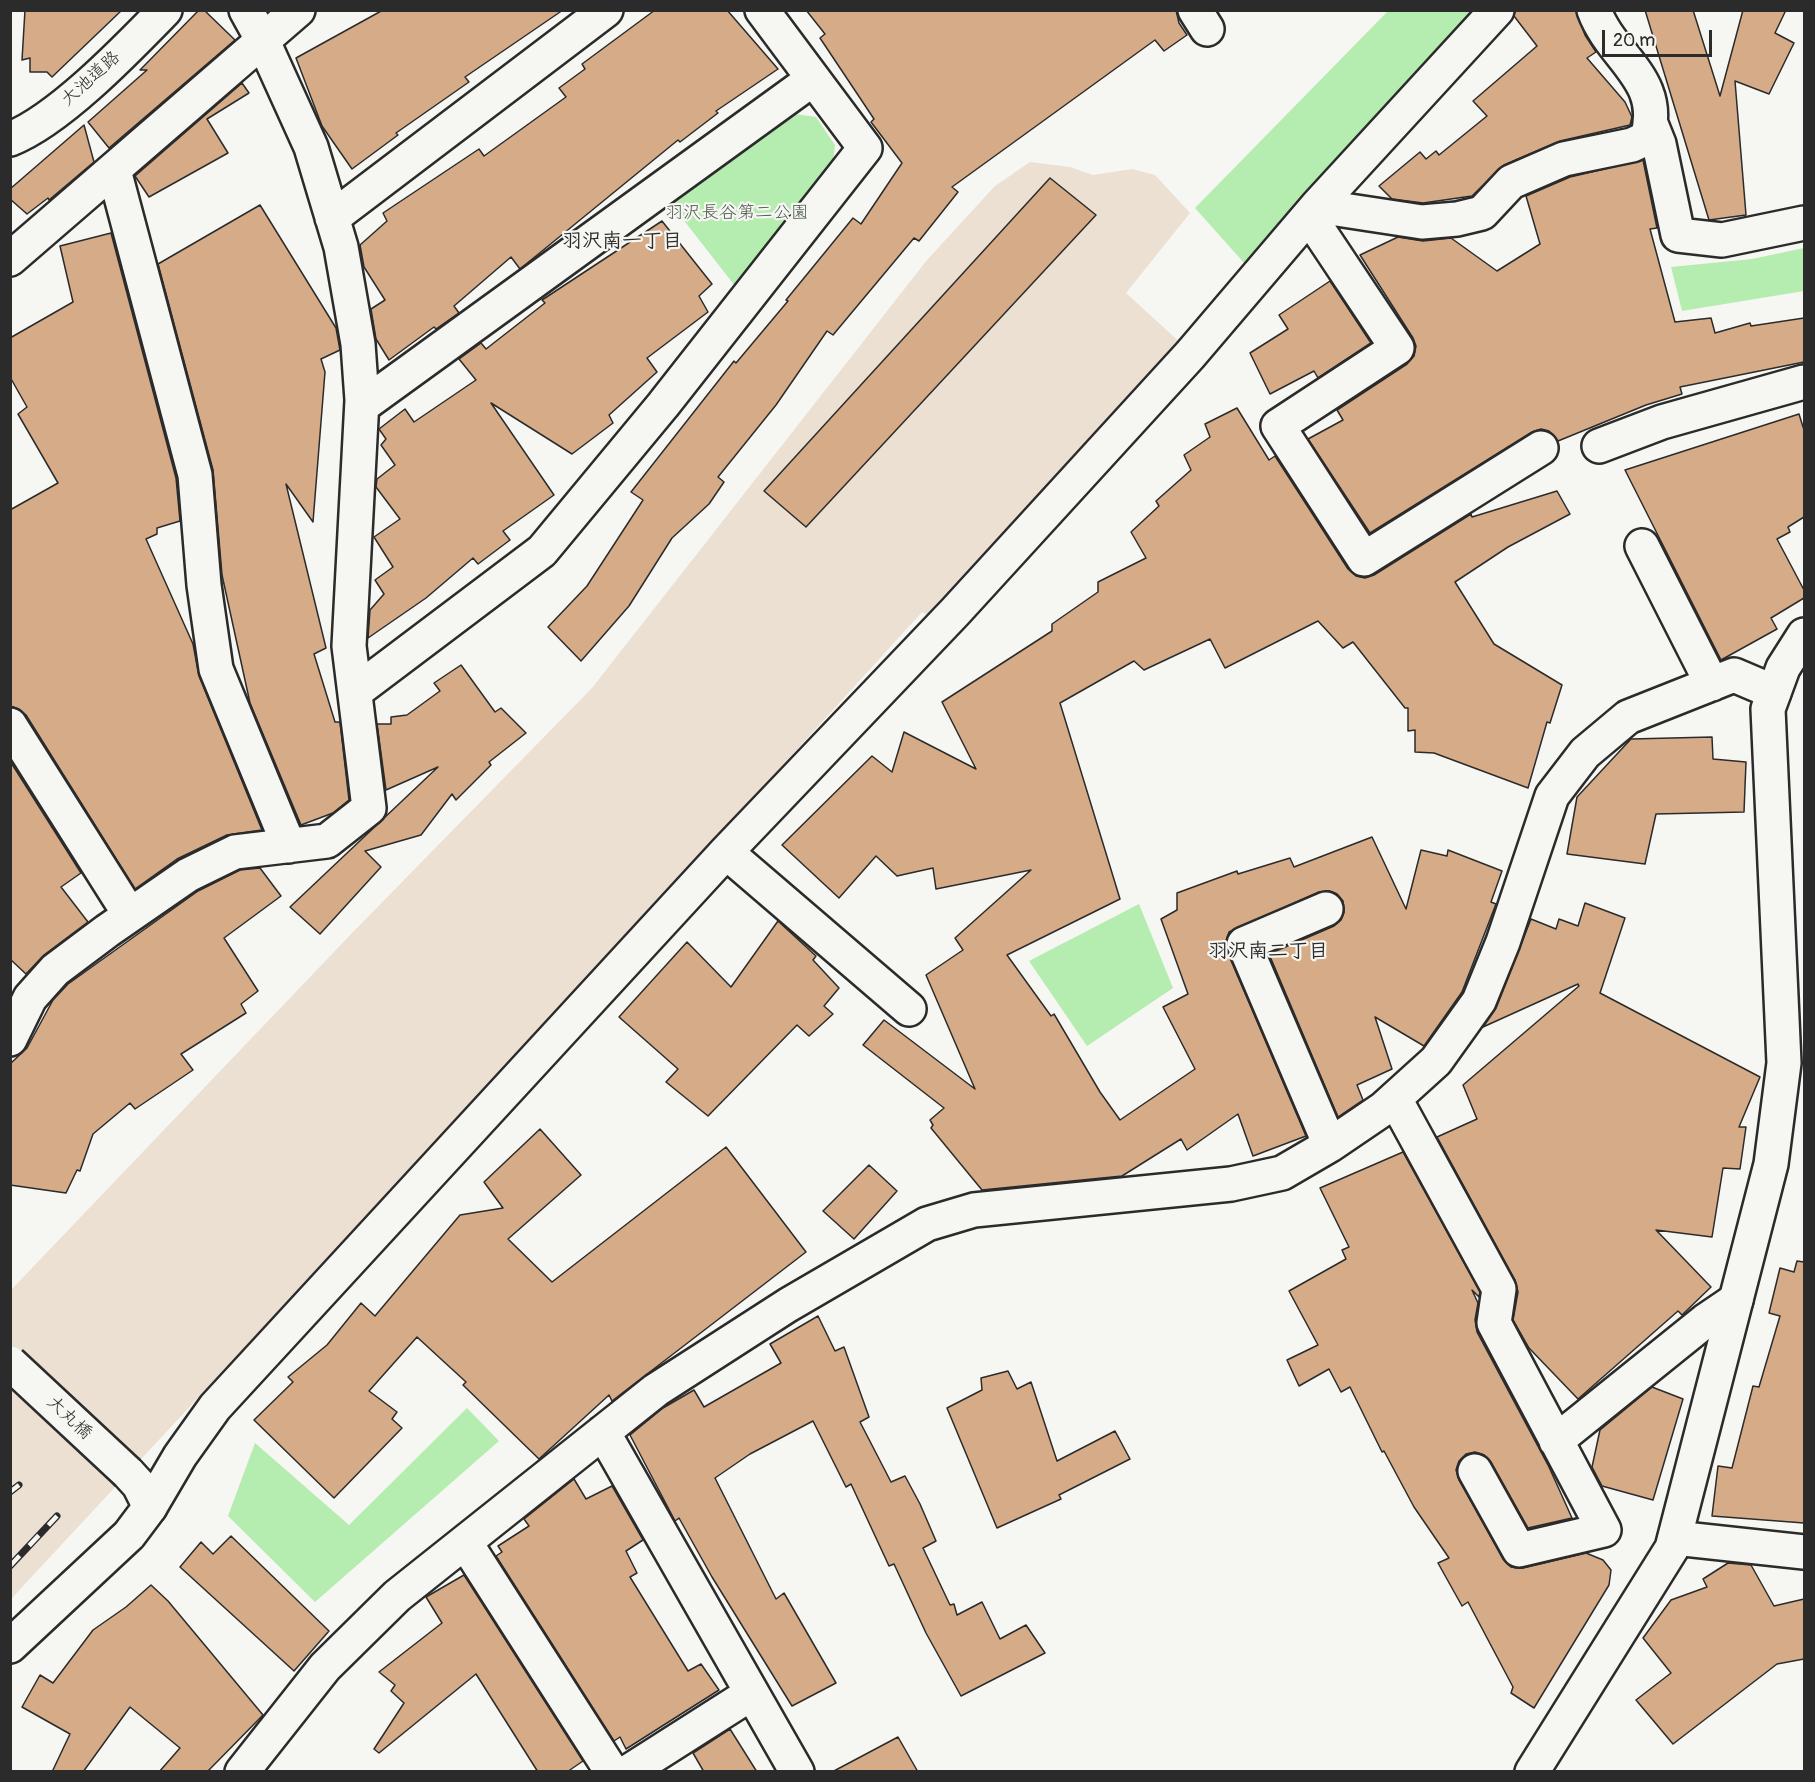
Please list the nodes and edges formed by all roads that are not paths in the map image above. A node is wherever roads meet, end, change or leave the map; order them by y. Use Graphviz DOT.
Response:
graph roads {
  1 [pos="165,10"];
  2 [pos="246,10"];
  3 [pos="298,10"];
  4 [pos="606,10"];
  5 [pos="762,10"];
  6 [pos="1497,10"];
  7 [pos="1594,10"];
  8 [pos="262,39"];
  9 [pos="813,79"];
  10 [pos="1651,124"];
  11 [pos="10,139"];
  12 [pos="114,170"];
  13 [pos="1313,211"];
  14 [pos="332,218"];
  15 [pos="1804,223"];
  16 [pos="10,259"];
  17 [pos="1804,382"];
  18 [pos="362,406"];
  19 [pos="1599,446"];
  20 [pos="1541,448"];
  21 [pos="1642,546"];
  22 [pos="1804,635"];
  23 [pos="1712,684"];
  24 [pos="355,692"];
  25 [pos="1774,692"];
  26 [pos="10,725"];
  27 [pos="289,846"];
  28 [pos="726,852"];
  29 [pos="1326,909"];
  30 [pos="130,915"];
  31 [pos="19,994"];
  32 [pos="909,1009"];
  33 [pos="10,1038"];
  34 [pos="1395,1099"];
  35 [pos="1330,1145"];
  36 [pos="1736,1300"];
  37 [pos="10,1363"];
  38 [pos="603,1432"];
  39 [pos="1556,1441"];
  40 [pos="1475,1471"];
  41 [pos="150,1507"];
  42 [pos="1675,1538"];
  43 [pos="465,1542"];
  44 [pos="1804,1552"];
  45 [pos="10,1646"];
  46 [pos="752,1694"];
  47 [pos="243,1772"];
  48 [pos="612,1772"];
  49 [pos="628,1772"];
  50 [pos="797,1772"];
  51 [pos="1532,1772"];
  1 -- 11 [label="street, 大池道路"];
  2 -- 8 [label="street"];
  3 -- 8 [label="street"];
  4 -- 14 [label="street"];
  5 -- 9 [label="street"];
  6 -- 13 [label="street"];
  7 -- 10 [label="street"];
  8 -- 12 [label="street"];
  8 -- 14 [label="street"];
  9 -- 18 [label="street"];
  9 -- 24 [label="street"];
  10 -- 13 [label="street"];
  10 -- 15 [label="street"];
  12 -- 16 [label="street"];
  12 -- 27 [label="street"];
  13 -- 20 [label="street"];
  13 -- 28 [label="street"];
  14 -- 18 [label="street"];
  17 -- 19 [label="street"];
  18 -- 24 [label="street"];
  21 -- 23 [label="street"];
  22 -- 25 [label="street"];
  23 -- 25 [label="street"];
  23 -- 34 [label="street"];
  24 -- 27 [label="street"];
  25 -- 36 [label="street"];
  26 -- 30 [label="street"];
  27 -- 30 [label="street"];
  28 -- 32 [label="street"];
  28 -- 41 [label="street"];
  29 -- 35 [label="street"];
  30 -- 31 [label="street"];
  31 -- 33 [label="street"];
  34 -- 35 [label="street"];
  34 -- 39 [label="street"];
  35 -- 38 [label="street"];
  36 -- 39 [label="street"];
  36 -- 42 [label="street"];
  37 -- 41 [label="street, 大丸橋, bridge"];
  38 -- 43 [label="street"];
  38 -- 46 [label="street"];
  39 -- 40 [label="street"];
  41 -- 45 [label="street"];
  42 -- 44 [label="street"];
  42 -- 51 [label="street"];
  43 -- 47 [label="street"];
  43 -- 48 [label="street"];
  46 -- 49 [label="street"];
  46 -- 50 [label="street"];
}
